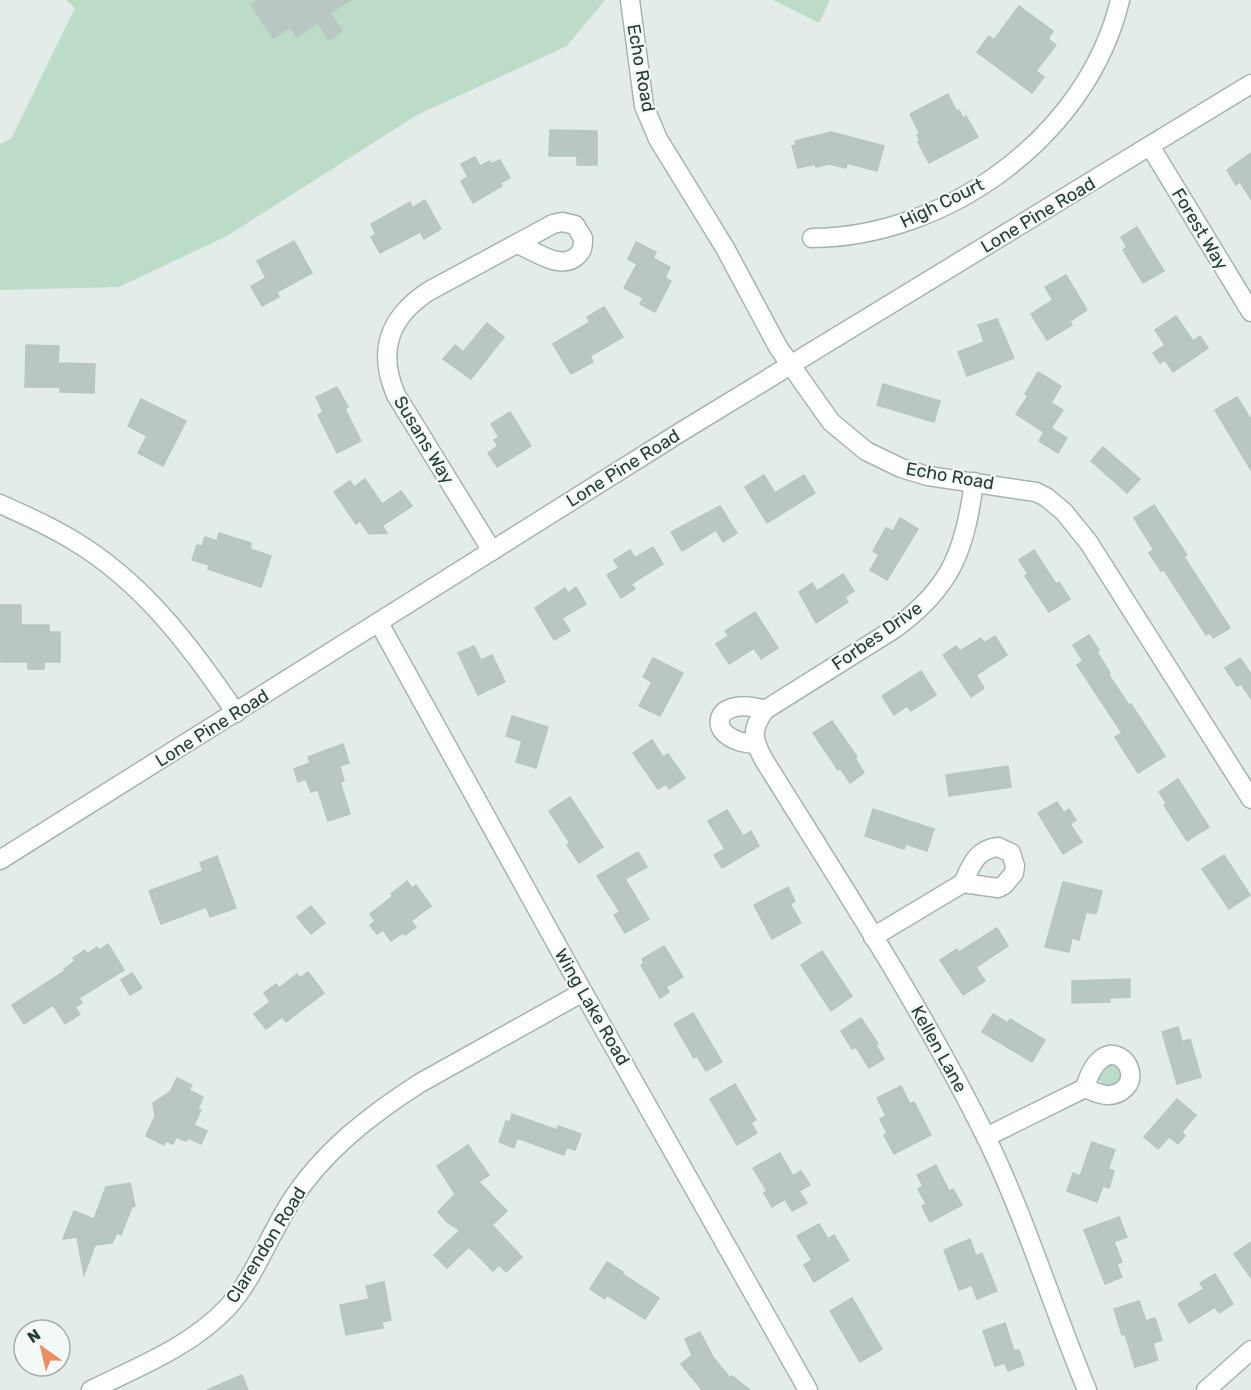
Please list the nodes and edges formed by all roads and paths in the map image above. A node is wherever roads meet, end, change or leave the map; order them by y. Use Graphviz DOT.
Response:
graph roads {
  1 [pos="630,0"];
  2 [pos="1120,0"];
  3 [pos="1251,84"];
  4 [pos="1150,146"];
  5 [pos="812,238"];
  6 [pos="517,244"];
  7 [pos="1251,312"];
  8 [pos="791,366"];
  9 [pos="974,482"];
  10 [pos="0,504"];
  11 [pos="492,551"];
  12 [pos="379,623"];
  13 [pos="765,710"];
  14 [pos="236,713"];
  15 [pos="755,736"];
  16 [pos="1251,799"];
  17 [pos="0,860"];
  18 [pos="963,882"];
  19 [pos="873,937"];
  20 [pos="583,992"];
  21 [pos="1085,1088"];
  22 [pos="986,1137"];
  23 [pos="1251,1350"];
  24 [pos="91,1390"];
  25 [pos="808,1390"];
  26 [pos="1088,1390"];
  27 [pos="1206,1390"];
  1 -- 8 [label="street, Echo Road"];
  2 -- 5 [label="street, High Court"];
  3 -- 4 [label="street, Lone Pine Road"];
  4 -- 7 [label="street, Forest Way"];
  4 -- 8 [label="street, Lone Pine Road"];
  6 -- 11 [label="street, Susans Way"];
  8 -- 9 [label="street, Echo Road"];
  8 -- 11 [label="street, Lone Pine Road"];
  9 -- 13 [label="street, Forbes Drive"];
  9 -- 16 [label="street, Echo Road"];
  10 -- 14 [label="street"];
  11 -- 12 [label="street, Lone Pine Road"];
  12 -- 14 [label="street, Lone Pine Road"];
  12 -- 20 [label="street, Wing Lake Road"];
  13 -- 15 [label="street"];
  13 -- 15 [label="street"];
  14 -- 17 [label="street, Lone Pine Road"];
  15 -- 19 [label="street, Kellen Lane"];
  18 -- 19 [label="street"];
  19 -- 22 [label="street, Kellen Lane"];
  20 -- 24 [label="street, Clarendon Road"];
  20 -- 25 [label="street, Wing Lake Road"];
  21 -- 22 [label="street"];
  22 -- 26 [label="street, Kellen Lane"];
  23 -- 27 [label="street"];
}
